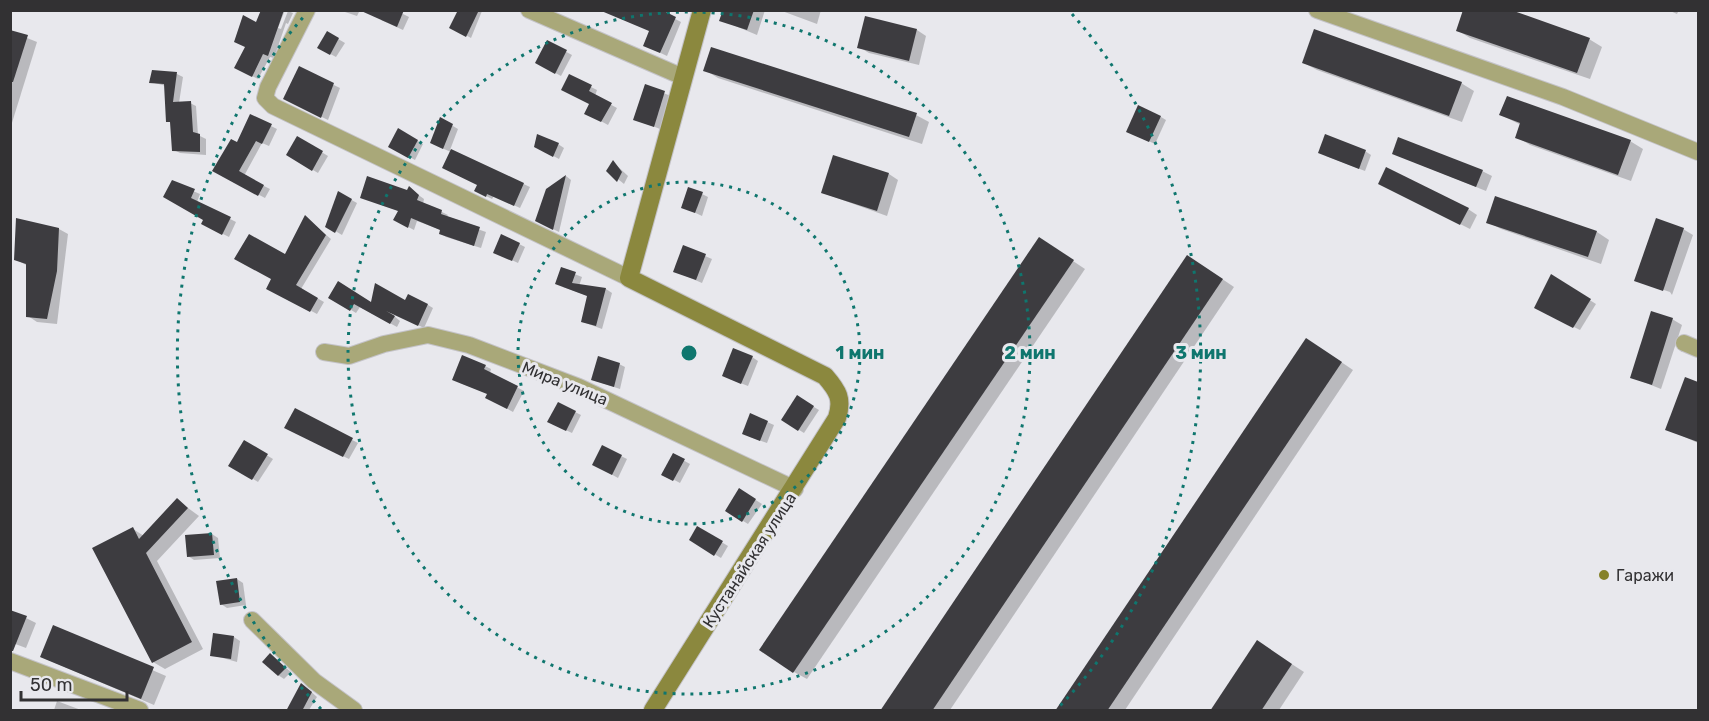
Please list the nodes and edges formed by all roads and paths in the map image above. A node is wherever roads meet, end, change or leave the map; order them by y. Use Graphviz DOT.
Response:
graph roads {
  1 [pos="308,10"];
  2 [pos="529,10"];
  3 [pos="702,10"];
  4 [pos="1317,10"];
  5 [pos="683,77"];
  6 [pos="1698,152"];
  7 [pos="629,278"];
  8 [pos="324,352"];
  9 [pos="795,489"];
  10 [pos="252,620"];
  11 [pos="10,661"];
  12 [pos="140,711"];
  13 [pos="354,711"];
  14 [pos="653,711"];
  1 -- 7 [label="street"];
  2 -- 5 [label="street"];
  3 -- 5 [label="street"];
  4 -- 6 [label="street"];
  5 -- 7 [label="street"];
  7 -- 9 [label="street, Кустанайская улица"];
  8 -- 9 [label="street, Мира улица"];
  9 -- 14 [label="street, Кустанайская улица"];
  10 -- 13 [label="street"];
  11 -- 12 [label="street"];
}
